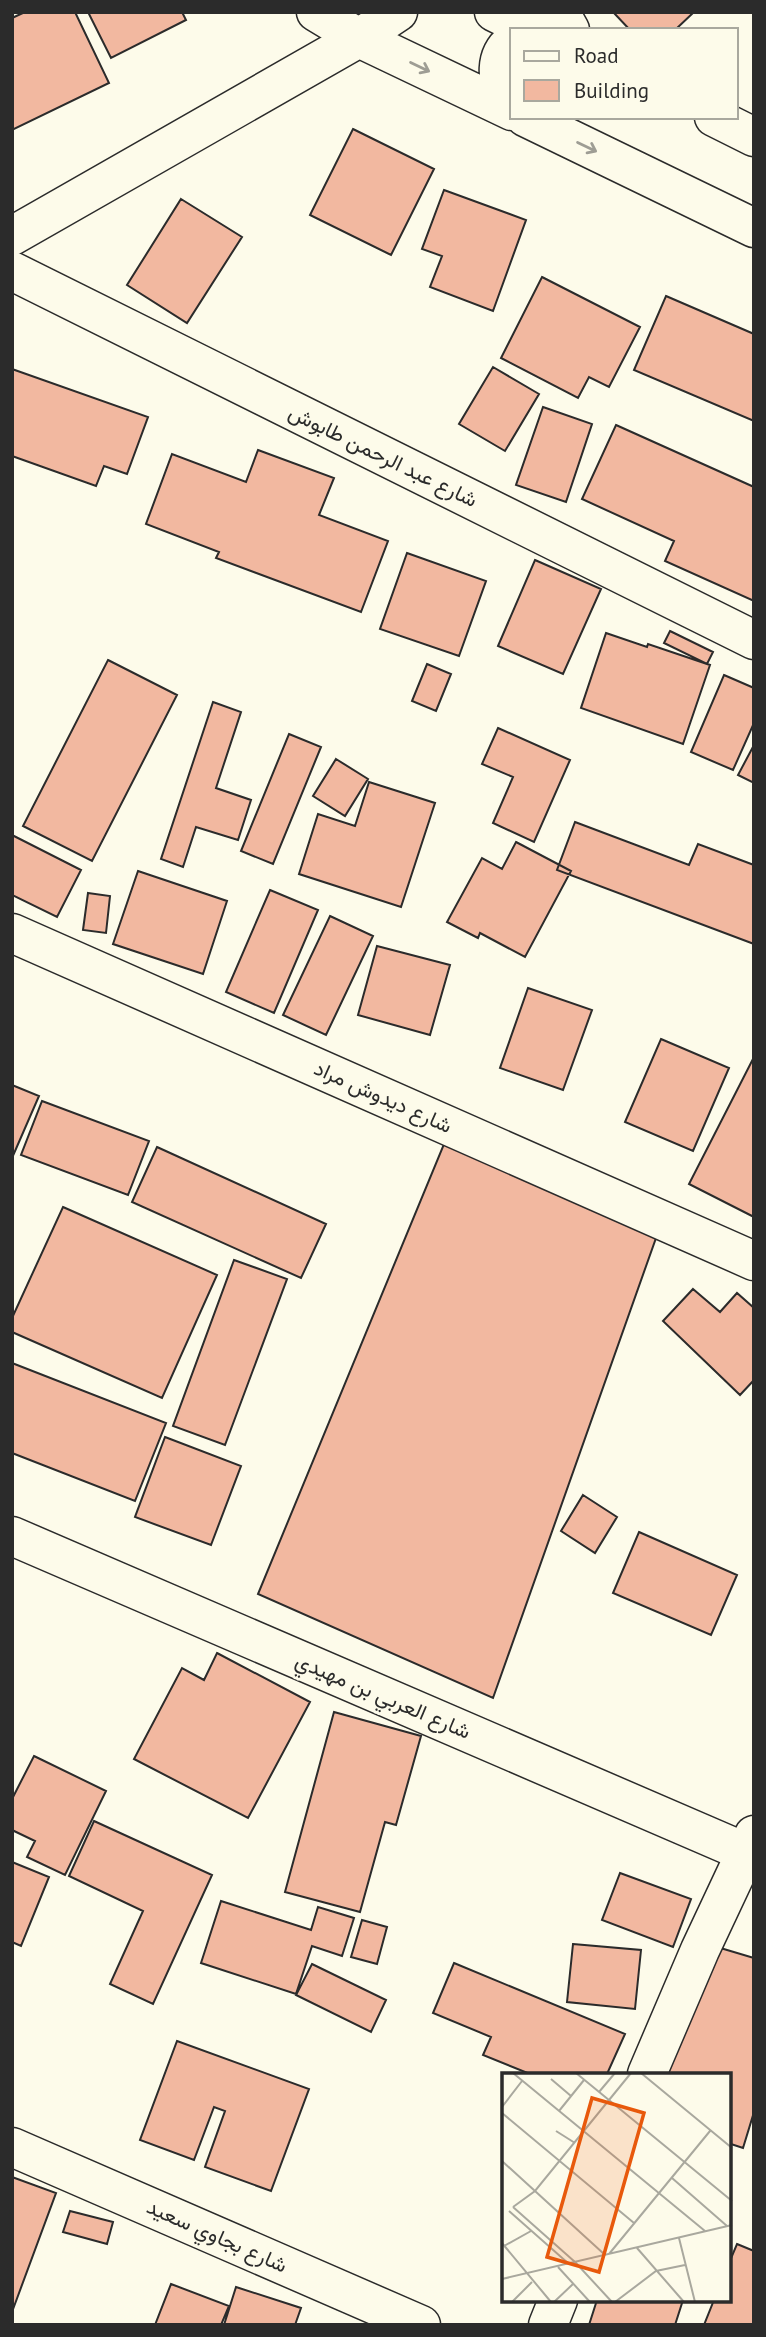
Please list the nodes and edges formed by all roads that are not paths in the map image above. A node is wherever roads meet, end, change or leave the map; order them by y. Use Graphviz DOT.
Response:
graph roads {
  1 [pos="316,12"];
  2 [pos="398,12"];
  3 [pos="494,12"];
  4 [pos="532,28"];
  5 [pos="359,37"];
  6 [pos="510,44"];
  7 [pos="510,102"];
  8 [pos="510,110"];
  9 [pos="528,119"];
  10 [pos="717,119"];
  11 [pos="754,137"];
  12 [pos="754,228"];
  13 [pos="12,236"];
  14 [pos="12,271"];
  15 [pos="754,640"];
  16 [pos="12,933"];
  17 [pos="754,1261"];
  18 [pos="12,1536"];
  19 [pos="751,1848"];
  20 [pos="647,2073"];
  21 [pos="12,2147"];
  22 [pos="557,2302"];
  23 [pos="421,2325"];
  24 [pos="548,2325"];
  1 -- 5 [label="street"];
  2 -- 5 [label="street"];
  3 -- 4 [label="street"];
  5 -- 8 [label="street, one-way"];
  5 -- 13 [label="street"];
  6 -- 7 [label="street"];
  9 -- 12 [label="street, one-way"];
  10 -- 11 [label="street"];
  14 -- 15 [label="street, شارع عبد الرحمن طابوش"];
  16 -- 17 [label="street, شارع ديدوش مراد"];
  18 -- 19 [label="street, شارع العربي بن مهيدي"];
  19 -- 20 [label="street"];
  21 -- 23 [label="street, شارع بجاوي سعيد"];
  22 -- 24 [label="street"];
}
